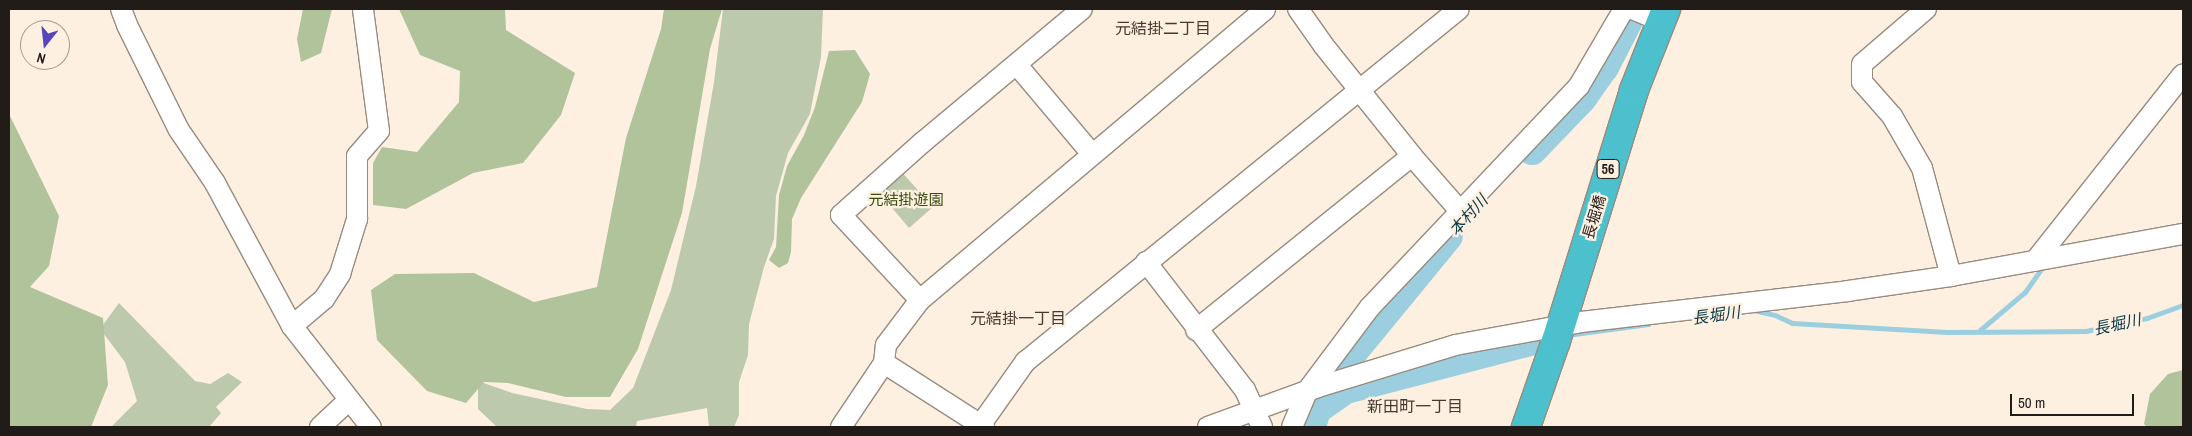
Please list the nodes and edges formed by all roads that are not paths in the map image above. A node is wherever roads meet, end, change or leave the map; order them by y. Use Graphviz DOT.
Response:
graph roads {
  1 [pos="122,9"];
  2 [pos="363,9"];
  3 [pos="1082,9"];
  4 [pos="1265,9"];
  5 [pos="1298,9"];
  6 [pos="1459,9"];
  7 [pos="1926,9"];
  8 [pos="1645,12"];
  9 [pos="1016,65"];
  10 [pos="2183,74"];
  11 [pos="1360,90"];
  12 [pos="1092,154"];
  13 [pos="1412,156"];
  14 [pos="1460,211"];
  15 [pos="2183,234"];
  16 [pos="2035,261"];
  17 [pos="1146,262"];
  18 [pos="1951,276"];
  19 [pos="920,300"];
  20 [pos="292,326"];
  21 [pos="1196,330"];
  22 [pos="1558,333"];
  23 [pos="884,362"];
  24 [pos="1312,389"];
  25 [pos="348,401"];
  26 [pos="1259,419"];
  27 [pos="981,426"];
  28 [pos="320,427"];
  29 [pos="370,427"];
  30 [pos="841,427"];
  31 [pos="1208,427"];
  32 [pos="1292,427"];
  33 [pos="1526,427"];
  1 -- 20 [label="street"];
  2 -- 20 [label="street"];
  3 -- 9 [label="street"];
  4 -- 12 [label="street"];
  5 -- 11 [label="street"];
  6 -- 11 [label="street"];
  7 -- 18 [label="street"];
  8 -- 14 [label="street"];
  8 -- 22 [label="highway, 長堀橋 / 56"];
  9 -- 12 [label="street"];
  9 -- 19 [label="street"];
  10 -- 16 [label="street"];
  11 -- 13 [label="street"];
  11 -- 17 [label="street"];
  12 -- 19 [label="street"];
  13 -- 14 [label="street"];
  13 -- 21 [label="street"];
  14 -- 24 [label="street"];
  15 -- 16 [label="street"];
  16 -- 18 [label="street"];
  17 -- 21 [label="street"];
  17 -- 27 [label="street"];
  18 -- 22 [label="street"];
  19 -- 23 [label="street"];
  20 -- 25 [label="street"];
  21 -- 26 [label="street"];
  22 -- 24 [label="street"];
  22 -- 33 [label="highway, 長堀橋 / 56"];
  23 -- 27 [label="street"];
  23 -- 30 [label="street"];
  24 -- 26 [label="street"];
  24 -- 32 [label="street"];
  25 -- 28 [label="street"];
  25 -- 29 [label="street"];
  26 -- 31 [label="street"];
}
